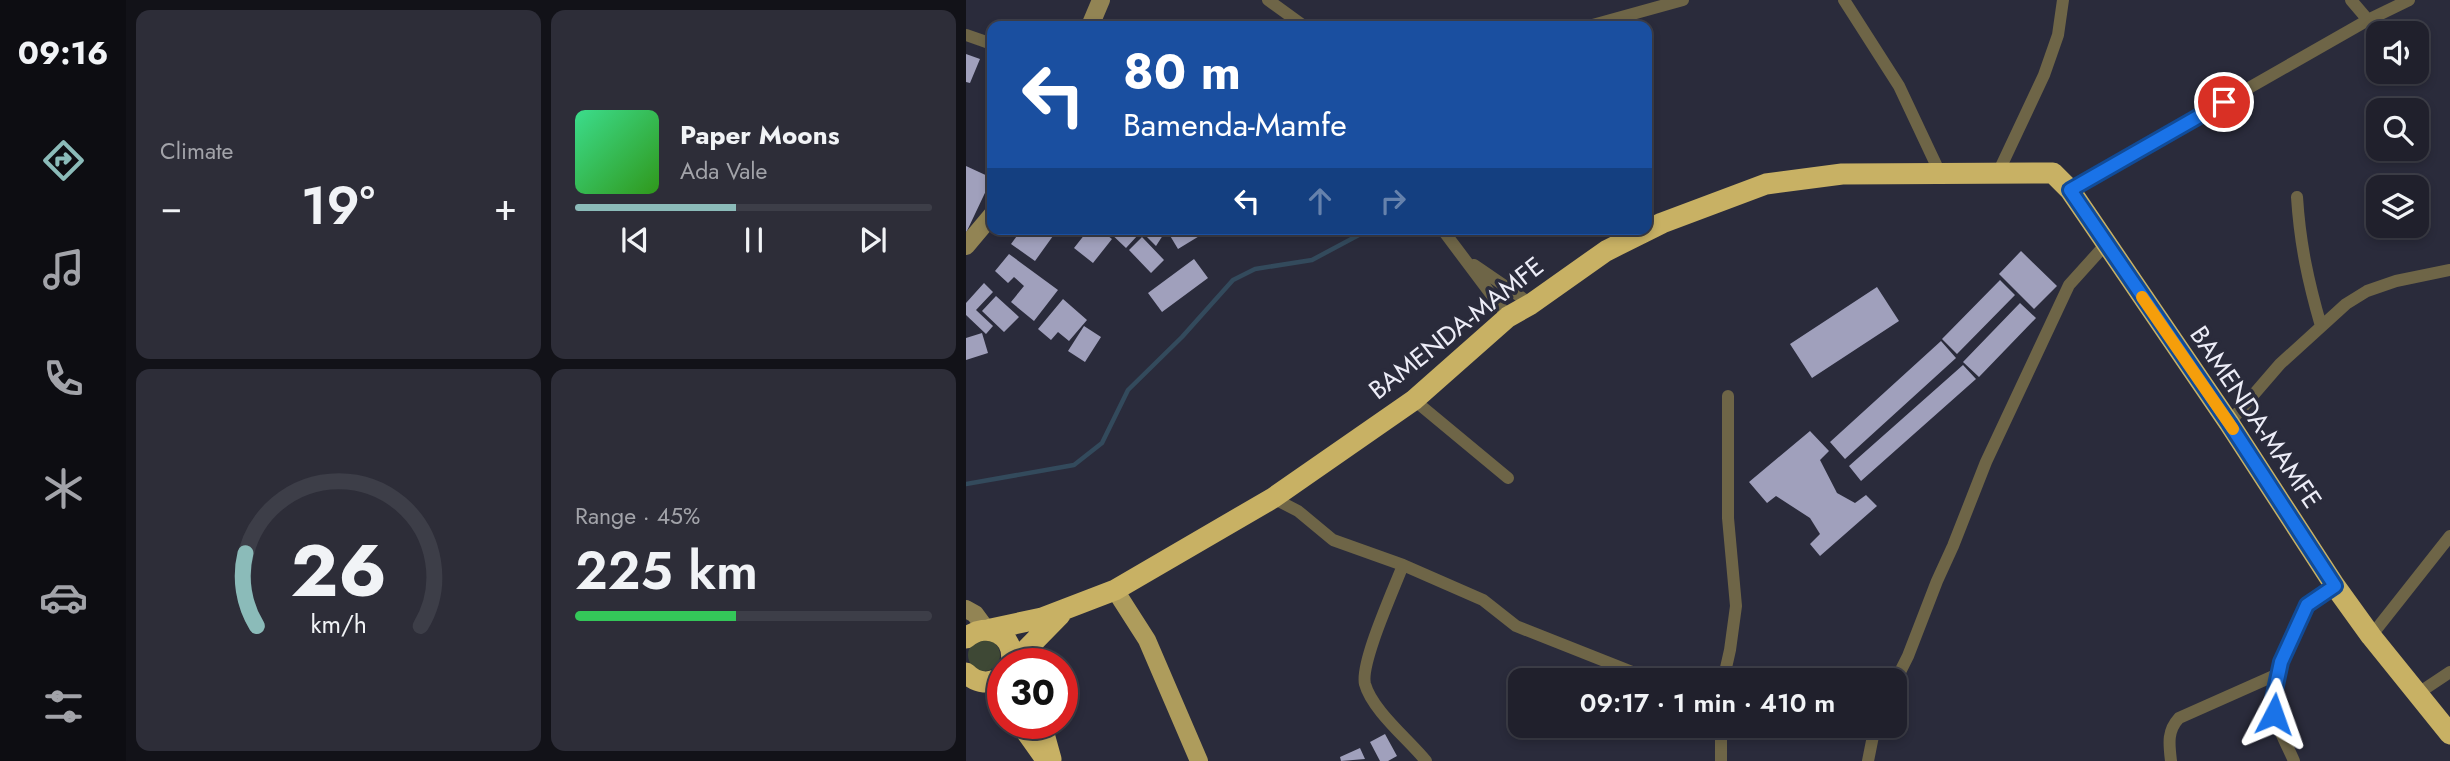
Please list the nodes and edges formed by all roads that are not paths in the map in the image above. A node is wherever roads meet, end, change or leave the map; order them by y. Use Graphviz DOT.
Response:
graph roads {
  1 [pos="1101,0"];
  2 [pos="1268,0"];
  3 [pos="1683,0"];
  4 [pos="1844,0"];
  5 [pos="2063,0"];
  6 [pos="2351,0"];
  7 [pos="2409,0"];
  8 [pos="2368,20"];
  9 [pos="1092,21"];
  10 [pos="1297,21"];
  11 [pos="1607,21"];
  12 [pos="966,36"];
  13 [pos="987,42"];
  14 [pos="1998,170"];
  15 [pos="1940,173"];
  16 [pos="2070,190"];
  17 [pos="2297,197"];
  18 [pos="987,221"];
  19 [pos="1652,228"];
  20 [pos="1446,235"];
  21 [pos="1638,235"];
  22 [pos="2105,244"];
  23 [pos="966,246"];
  24 [pos="1462,258"];
  25 [pos="2450,270"];
  26 [pos="1531,304"];
  27 [pos="1508,317"];
  28 [pos="2321,326"];
  29 [pos="1728,396"];
  30 [pos="1414,400"];
  31 [pos="2229,423"];
  32 [pos="1508,478"];
  33 [pos="1273,498"];
  34 [pos="2450,536"];
  35 [pos="1403,565"];
  36 [pos="2335,586"];
  37 [pos="1115,590"];
  38 [pos="966,609"];
  39 [pos="1064,611"];
  40 [pos="988,629"];
  41 [pos="2371,636"];
  42 [pos="966,638"];
  43 [pos="1011,648"];
  44 [pos="1027,648"];
  45 [pos="1622,668"];
  46 [pos="1726,668"];
  47 [pos="1902,668"];
  48 [pos="2450,672"];
  49 [pos="2278,674"];
  50 [pos="2417,694"];
  51 [pos="2450,734"];
  52 [pos="1721,738"];
  53 [pos="1873,738"];
  54 [pos="1032,739"];
  55 [pos="1044,739"];
  56 [pos="1049,761"];
  57 [pos="1199,761"];
  58 [pos="1426,761"];
  59 [pos="1721,761"];
  60 [pos="1868,761"];
  61 [pos="2171,761"];
  62 [pos="2294,761"];
  1 -- 9 [label="main road"];
  2 -- 10 [label="street"];
  3 -- 11 [label="street"];
  4 -- 15 [label="street"];
  5 -- 14 [label="street"];
  6 -- 8 [label="street"];
  7 -- 8 [label="street"];
  8 -- 16 [label="street"];
  12 -- 13 [label="street"];
  14 -- 15 [label="highway, BAMENDA-MAMFE"];
  14 -- 16 [label="highway, BAMENDA-MAMFE"];
  15 -- 19 [label="highway, BAMENDA-MAMFE"];
  16 -- 22 [label="highway, BAMENDA-MAMFE"];
  17 -- 28 [label="street"];
  18 -- 23 [label="main road"];
  20 -- 24 [label="street"];
  21 -- 26 [label="highway, BAMENDA-MAMFE"];
  22 -- 31 [label="highway, BAMENDA-MAMFE"];
  22 -- 47 [label="street"];
  24 -- 26 [label="street"];
  24 -- 27 [label="street"];
  25 -- 28 [label="street"];
  26 -- 27 [label="highway, BAMENDA-MAMFE"];
  27 -- 30 [label="highway, BAMENDA-MAMFE"];
  28 -- 31 [label="street"];
  29 -- 46 [label="street"];
  30 -- 32 [label="street"];
  30 -- 33 [label="highway, BAMENDA-MAMFE"];
  31 -- 36 [label="highway, BAMENDA-MAMFE"];
  33 -- 35 [label="street"];
  33 -- 37 [label="highway, BAMENDA-MAMFE"];
  34 -- 41 [label="street"];
  35 -- 45 [label="street"];
  35 -- 58 [label="street"];
  36 -- 41 [label="highway, BAMENDA-MAMFE"];
  36 -- 49 [label="street"];
  37 -- 39 [label="highway, BAMENDA-MAMFE"];
  37 -- 57 [label="main road"];
  38 -- 40 [label="main road"];
  39 -- 40 [label="highway, BAMENDA-MAMFE"];
  39 -- 44 [label="highway, BAMENDA-MAMFE"];
  40 -- 42 [label="highway, BAMENDA-MAMFE"];
  40 -- 43 [label="highway"];
  41 -- 50 [label="highway, BAMENDA-MAMFE"];
  48 -- 50 [label="street"];
  49 -- 61 [label="street"];
  49 -- 62 [label="street"];
  50 -- 51 [label="highway, BAMENDA-MAMFE"];
  52 -- 59 [label="street"];
  53 -- 60 [label="street"];
  54 -- 56 [label="highway"];
  55 -- 56 [label="highway"];
}
